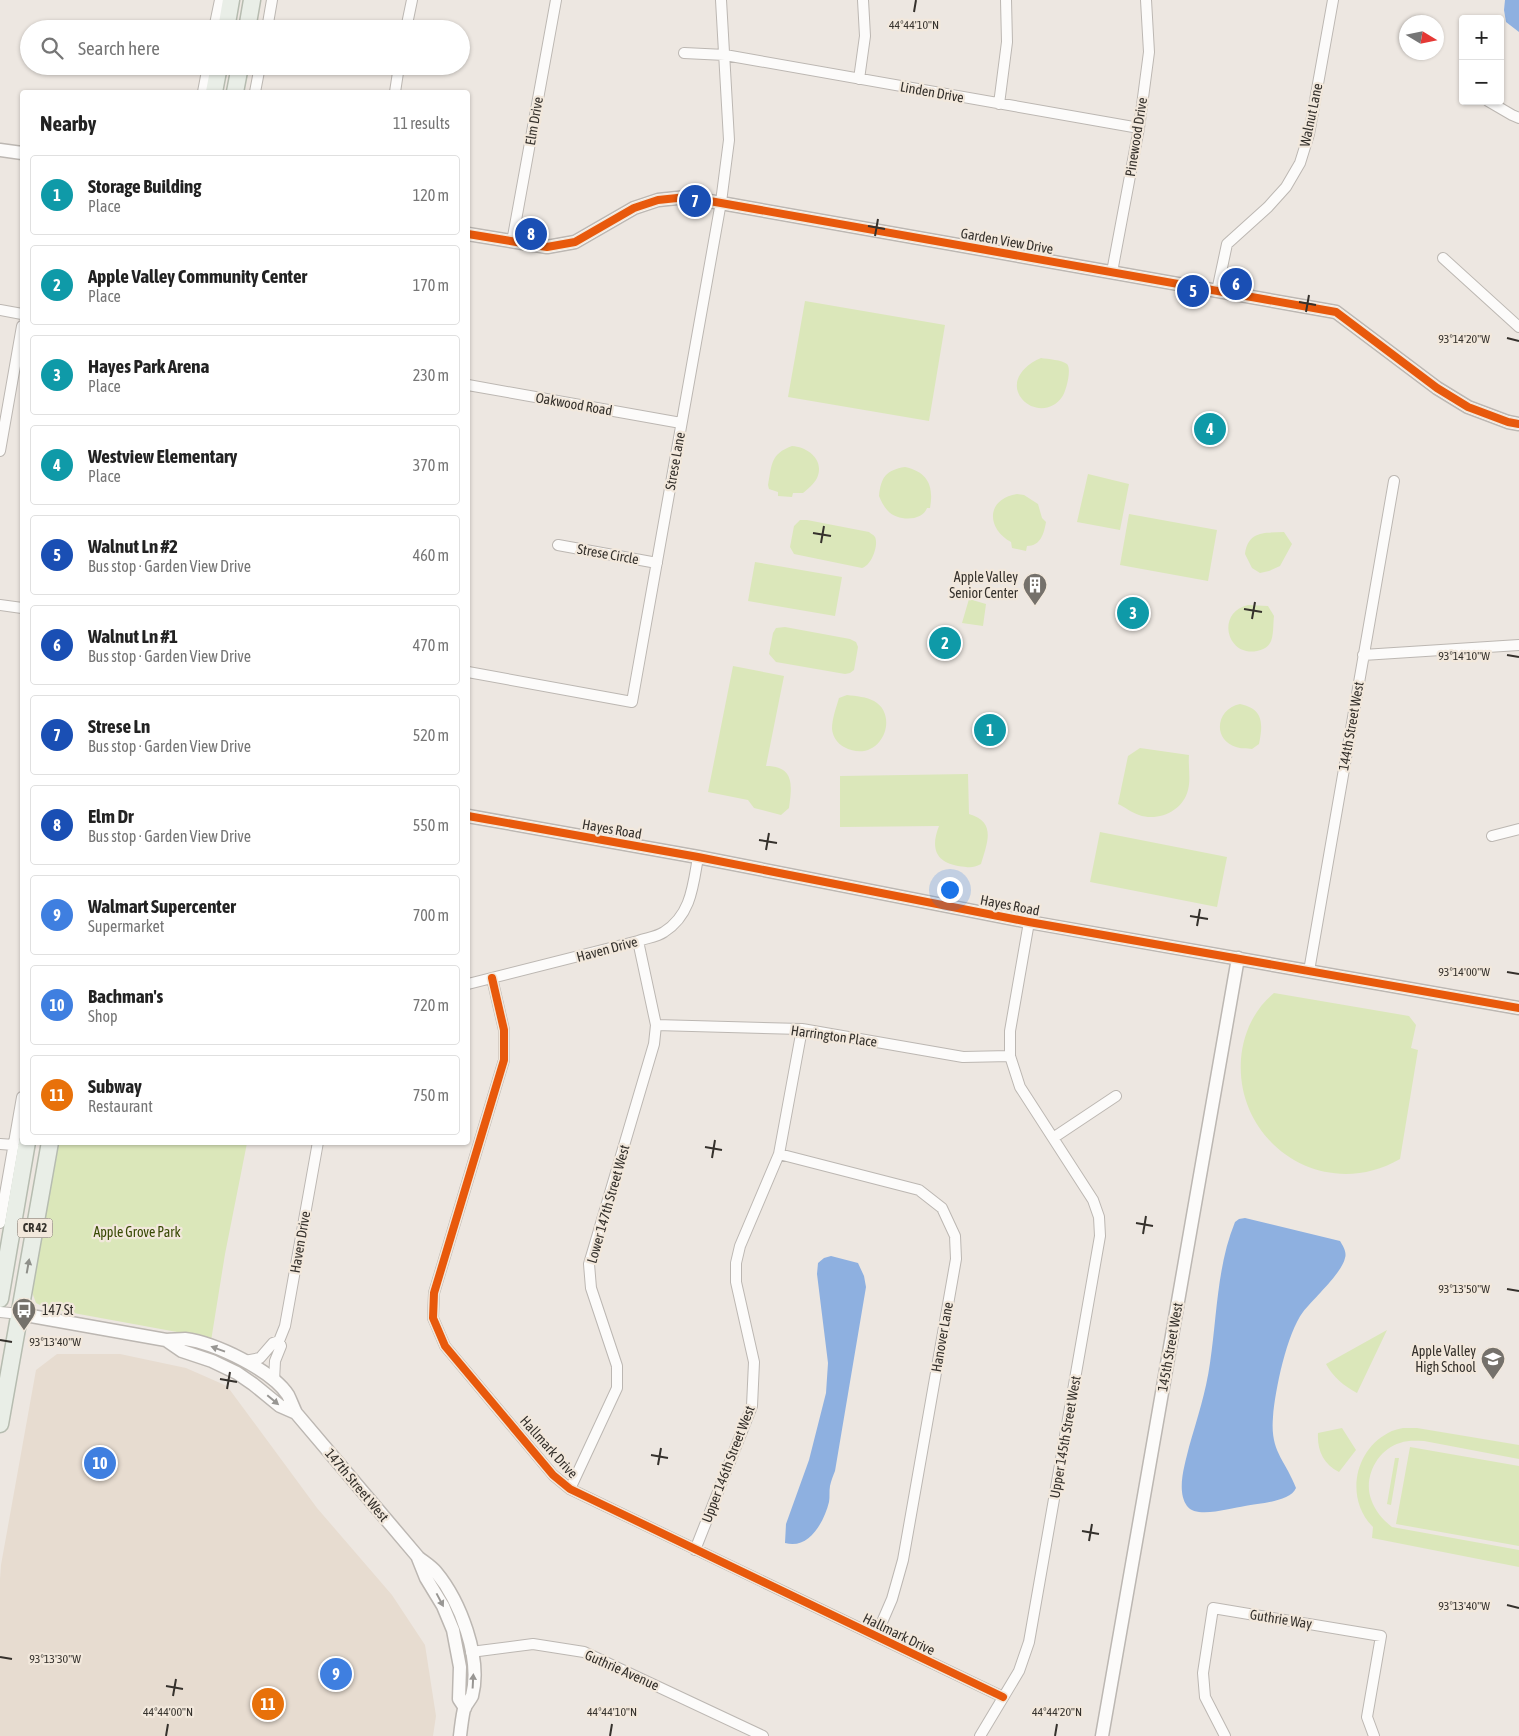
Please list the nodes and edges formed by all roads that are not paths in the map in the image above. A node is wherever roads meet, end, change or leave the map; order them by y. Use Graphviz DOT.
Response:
graph roads {
  1 [pos="220,0"];
  2 [pos="231,0"];
  3 [pos="252,0"];
  4 [pos="272,0"];
  5 [pos="412,0"];
  6 [pos="556,0"];
  7 [pos="721,0"];
  8 [pos="863,0"];
  9 [pos="1006,0"];
  10 [pos="1146,0"];
  11 [pos="1333,0"];
  12 [pos="216,20"];
  13 [pos="228,20"];
  14 [pos="249,20"];
  15 [pos="269,20"];
  16 [pos="408,20"];
  17 [pos="684,53"];
  18 [pos="725,55"];
  19 [pos="206,75"];
  20 [pos="217,75"];
  21 [pos="238,75"];
  22 [pos="258,75"];
  23 [pos="398,75"];
  24 [pos="859,79"];
  25 [pos="203,90"];
  26 [pos="214,90"];
  27 [pos="235,90"];
  28 [pos="255,90"];
  29 [pos="395,90"];
  30 [pos="999,104"];
  31 [pos="1494,105"];
  32 [pos="1519,118"];
  33 [pos="1139,128"];
  34 [pos="0,150"];
  35 [pos="20,153"];
  36 [pos="721,202"];
  37 [pos="470,234"];
  38 [pos="512,242"];
  39 [pos="1443,258"];
  40 [pos="1112,272"];
  41 [pos="1217,291"];
  42 [pos="0,310"];
  43 [pos="20,314"];
  44 [pos="1519,327"];
  45 [pos="20,337"];
  46 [pos="470,385"];
  47 [pos="682,424"];
  48 [pos="1519,424"];
  49 [pos="0,451"];
  50 [pos="1394,481"];
  51 [pos="558,545"];
  52 [pos="657,563"];
  53 [pos="0,604"];
  54 [pos="20,608"];
  55 [pos="1519,645"];
  56 [pos="1363,655"];
  57 [pos="470,672"];
  58 [pos="470,816"];
  59 [pos="1519,829"];
  60 [pos="1492,836"];
  61 [pos="698,857"];
  62 [pos="1029,922"];
  63 [pos="638,941"];
  64 [pos="1238,958"];
  65 [pos="1309,971"];
  66 [pos="492,978"];
  67 [pos="470,984"];
  68 [pos="1519,1008"];
  69 [pos="656,1025"];
  70 [pos="802,1030"];
  71 [pos="1010,1056"];
  72 [pos="1116,1096"];
  73 [pos="1053,1138"];
  74 [pos="0,1144"];
  75 [pos="20,1144"];
  76 [pos="21,1145"];
  77 [pos="21,1145"];
  78 [pos="49,1145"];
  79 [pos="317,1145"];
  80 [pos="779,1154"];
  81 [pos="0,1222"];
  82 [pos="0,1299"];
  83 [pos="0,1312"];
  84 [pos="20,1314"];
  85 [pos="166,1340"];
  86 [pos="279,1341"];
  87 [pos="245,1361"];
  88 [pos="261,1372"];
  89 [pos="274,1381"];
  90 [pos="253,1384"];
  91 [pos="296,1413"];
  92 [pos="0,1424"];
  93 [pos="570,1489"];
  94 [pos="695,1550"];
  95 [pos="418,1557"];
  96 [pos="876,1636"];
  97 [pos="471,1652"];
  98 [pos="1003,1697"];
  99 [pos="465,1708"];
  100 [pos="460,1736"];
  101 [pos="763,1736"];
  102 [pos="980,1736"];
  103 [pos="1102,1736"];
  104 [pos="1225,1736"];
  105 [pos="1374,1736"];
  1 -- 12 [label="street"];
  2 -- 13 [label="highway"];
  3 -- 14 [label="highway"];
  4 -- 15 [label="street"];
  5 -- 16 [label="street"];
  6 -- 38 [label="street, Elm Drive"];
  7 -- 18 [label="street, Strese Lane"];
  8 -- 24 [label="street"];
  9 -- 30 [label="street"];
  10 -- 33 [label="street, Pinewood Drive"];
  11 -- 41 [label="street, Walnut Lane"];
  17 -- 18 [label="street"];
  18 -- 24 [label="street, Linden Drive"];
  18 -- 36 [label="street, Strese Lane"];
  19 -- 25 [label="street"];
  20 -- 26 [label="highway"];
  21 -- 27 [label="highway"];
  22 -- 28 [label="street"];
  23 -- 29 [label="street"];
  24 -- 30 [label="street, Linden Drive"];
  30 -- 33 [label="street, Linden Drive"];
  31 -- 32 [label="street"];
  33 -- 40 [label="street, Pinewood Drive"];
  34 -- 35 [label="street"];
  36 -- 38 [label="street, Garden View Drive"];
  36 -- 40 [label="street, Garden View Drive"];
  36 -- 47 [label="street, Strese Lane"];
  37 -- 38 [label="street, Garden View Drive"];
  39 -- 44 [label="street"];
  40 -- 41 [label="street, Garden View Drive"];
  41 -- 48 [label="street, Garden View Drive"];
  42 -- 43 [label="street"];
  45 -- 49 [label="street"];
  46 -- 47 [label="street, Oakwood Road"];
  47 -- 52 [label="street, Strese Lane"];
  50 -- 56 [label="street, 144th Street West"];
  51 -- 52 [label="street, Strese Circle"];
  52 -- 57 [label="street, Strese Lane"];
  53 -- 54 [label="street"];
  55 -- 56 [label="street"];
  56 -- 65 [label="street, 144th Street West"];
  58 -- 61 [label="street, Hayes Road"];
  59 -- 60 [label="street"];
  61 -- 62 [label="street, Hayes Road"];
  61 -- 63 [label="street, Haven Drive"];
  62 -- 64 [label="street, Hayes Road"];
  62 -- 71 [label="street, Upper 145th Street West"];
  63 -- 66 [label="street, Haven Drive"];
  63 -- 69 [label="street, Lower 147th Street West"];
  64 -- 65 [label="street, Hayes Road"];
  64 -- 103 [label="street, 145th Street West"];
  65 -- 68 [label="street, Hayes Road"];
  66 -- 67 [label="street, Haven Drive"];
  66 -- 93 [label="street, Hallmark Drive"];
  69 -- 70 [label="street, Harrington Place"];
  69 -- 93 [label="street, Lower 147th Street West"];
  70 -- 71 [label="street, Harrington Place"];
  70 -- 80 [label="street, Upper 146th Street West"];
  71 -- 73 [label="street, Upper 145th Street West"];
  72 -- 73 [label="street"];
  73 -- 98 [label="street, Upper 145th Street West"];
  74 -- 75 [label="street"];
  76 -- 81 [label="street"];
  77 -- 82 [label="highway, CR 42"];
  84 -- 78 [label="highway, CR 42, one-way"];
  79 -- 86 [label="street, Haven Drive"];
  80 -- 94 [label="street, Upper 146th Street West"];
  80 -- 96 [label="street, Hanover Lane"];
  83 -- 84 [label="street"];
  84 -- 85 [label="street, 147th Street West"];
  84 -- 92 [label="highway, CR 42"];
  87 -- 85 [label="street, 147th Street West, one-way"];
  85 -- 90 [label="street, 147th Street West"];
  86 -- 87 [label="street"];
  86 -- 89 [label="street, Haven Drive"];
  87 -- 88 [label="street, 147th Street West"];
  88 -- 89 [label="street, 147th Street West"];
  88 -- 90 [label="street"];
  89 -- 91 [label="street, 147th Street West"];
  90 -- 91 [label="street, 147th Street West, one-way"];
  91 -- 95 [label="street, 147th Street West"];
  93 -- 94 [label="street, Hallmark Drive"];
  94 -- 96 [label="street, Hallmark Drive"];
  95 -- 97 [label="street, 147th Street West"];
  95 -- 99 [label="street, 147th Street West, one-way"];
  96 -- 98 [label="street, Hallmark Drive"];
  99 -- 97 [label="street, 147th Street West, one-way"];
  97 -- 101 [label="street, Guthrie Avenue"];
  98 -- 102 [label="street, Upper 145th Street West"];
  99 -- 100 [label="street, 147th Street West"];
  104 -- 105 [label="street, Guthrie Way"];
}
